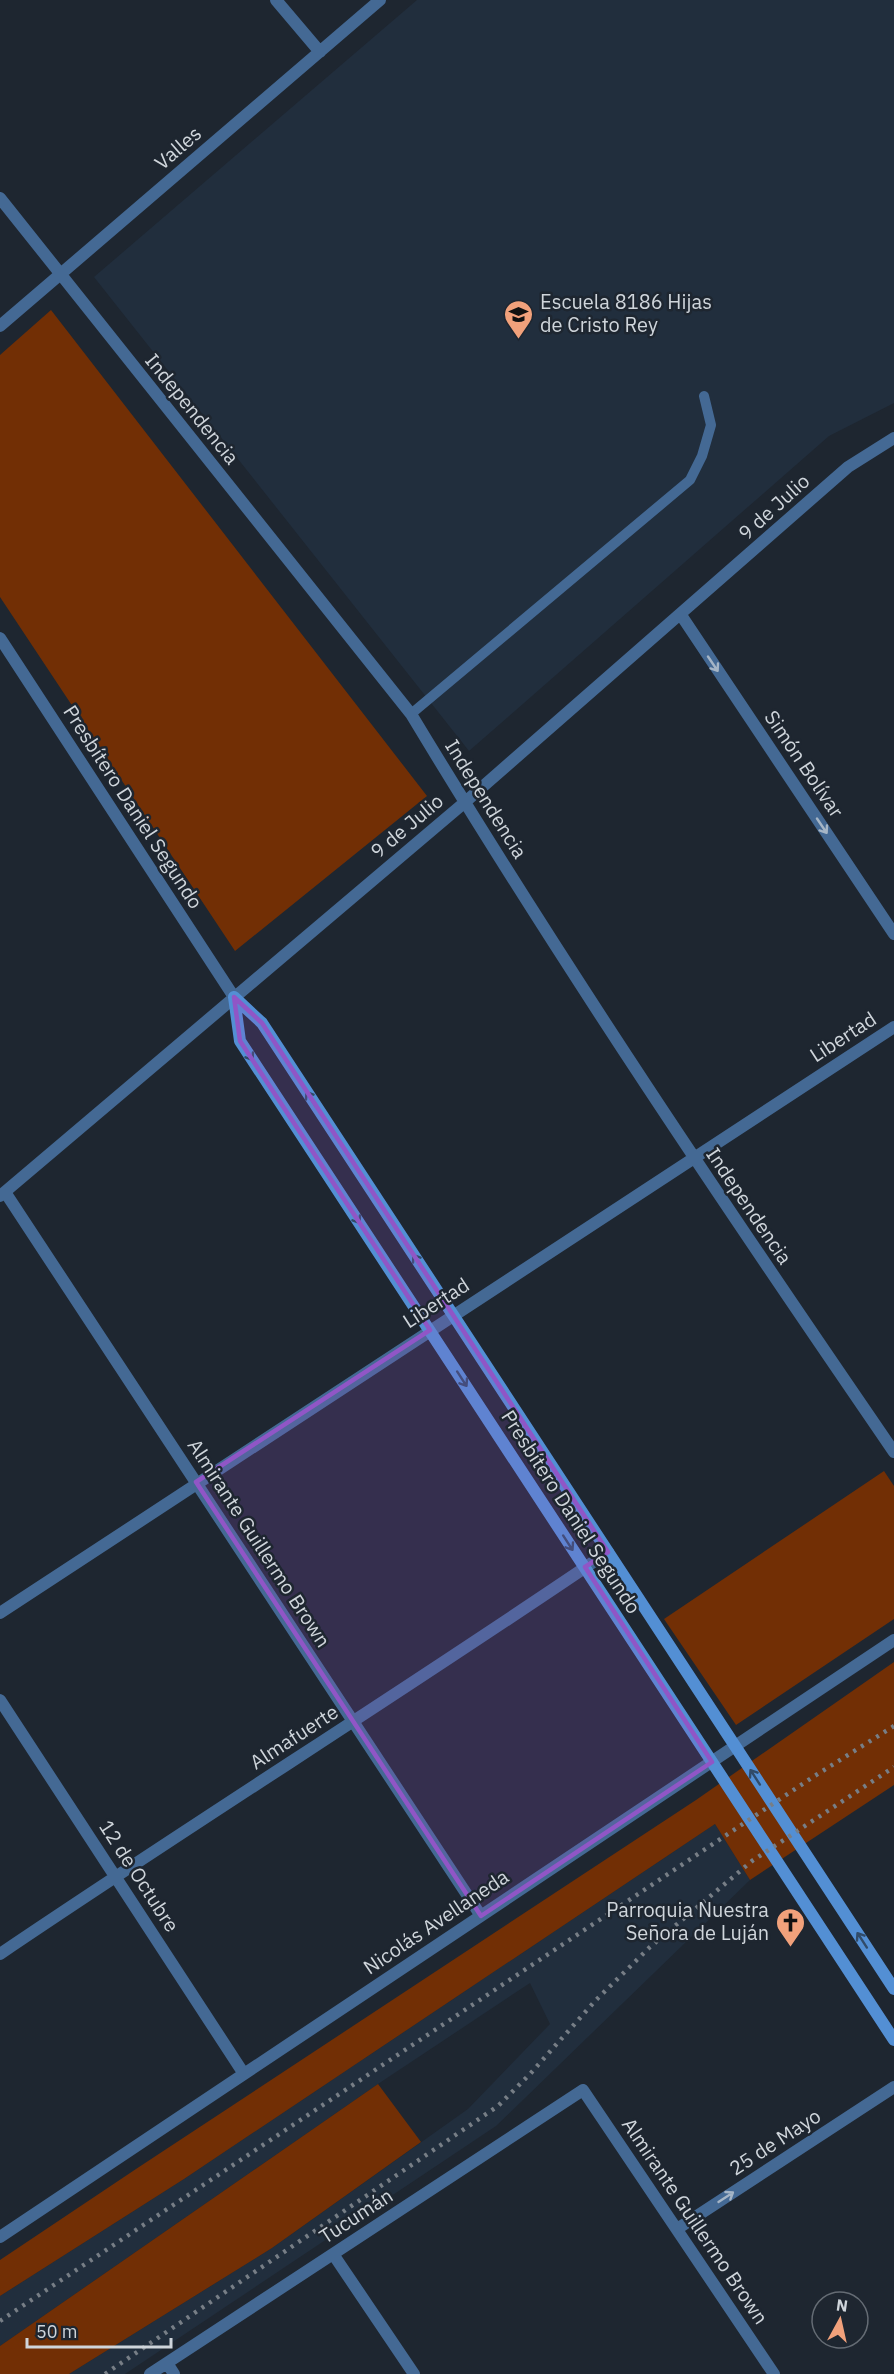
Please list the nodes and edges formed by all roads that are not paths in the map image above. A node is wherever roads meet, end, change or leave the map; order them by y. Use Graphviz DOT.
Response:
graph roads {
  1 [pos="276,0"];
  2 [pos="380,0"];
  3 [pos="320,52"];
  4 [pos="0,198"];
  5 [pos="60,275"];
  6 [pos="0,326"];
  7 [pos="704,396"];
  8 [pos="894,438"];
  9 [pos="681,615"];
  10 [pos="0,638"];
  11 [pos="411,714"];
  12 [pos="464,803"];
  13 [pos="894,934"];
  14 [pos="234,997"];
  15 [pos="894,1027"];
  16 [pos="692,1158"];
  17 [pos="2,1194"];
  18 [pos="453,1316"];
  19 [pos="430,1330"];
  20 [pos="894,1452"];
  21 [pos="196,1482"];
  22 [pos="608,1552"];
  23 [pos="585,1567"];
  24 [pos="0,1613"];
  25 [pos="894,1640"];
  26 [pos="0,1700"];
  27 [pos="354,1722"];
  28 [pos="735,1746"];
  29 [pos="712,1762"];
  30 [pos="116,1876"];
  31 [pos="481,1916"];
  32 [pos="0,1954"];
  33 [pos="894,1989"];
  34 [pos="894,2040"];
  35 [pos="244,2074"];
  36 [pos="894,2087"];
  37 [pos="583,2090"];
  38 [pos="677,2229"];
  39 [pos="2,2231"];
  40 [pos="333,2254"];
  41 [pos="170,2369"];
  42 [pos="150,2374"];
  43 [pos="414,2374"];
  44 [pos="774,2374"];
  1 -- 3 [label="street"];
  2 -- 3 [label="street, Valles"];
  3 -- 5 [label="street, Valles"];
  4 -- 5 [label="street, Independencia"];
  5 -- 6 [label="street, Valles"];
  5 -- 11 [label="street, Independencia"];
  7 -- 11 [label="lane"];
  8 -- 9 [label="street, 9 de Julio"];
  9 -- 12 [label="street, 9 de Julio"];
  9 -- 13 [label="street, Simón Bolívar, one-way"];
  10 -- 14 [label="street, Presbítero Daniel Segundo"];
  11 -- 12 [label="street, Independencia"];
  12 -- 14 [label="street, 9 de Julio"];
  12 -- 16 [label="street, Independencia"];
  14 -- 17 [label="street, 9 de Julio"];
  18 -- 14 [label="main road, Presbítero Daniel Segundo, one-way"];
  14 -- 19 [label="main road, Presbítero Daniel Segundo, one-way"];
  15 -- 16 [label="street, Libertad"];
  16 -- 18 [label="street, Libertad"];
  16 -- 20 [label="street, Independencia"];
  17 -- 21 [label="street, Almirante Guillermo Brown"];
  18 -- 19 [label="street, Libertad"];
  18 -- 22 [label="main road, Presbítero Daniel Segundo"];
  19 -- 21 [label="street, Libertad"];
  19 -- 23 [label="main road, Presbítero Daniel Segundo, one-way"];
  21 -- 24 [label="street, Libertad"];
  21 -- 27 [label="street, Almirante Guillermo Brown"];
  22 -- 23 [label="street, Almafuerte"];
  22 -- 28 [label="main road, Presbítero Daniel Segundo"];
  23 -- 27 [label="street, Almafuerte"];
  23 -- 29 [label="main road, Presbítero Daniel Segundo"];
  25 -- 28 [label="street, Nicolás Avellaneda"];
  26 -- 30 [label="street, 12 de Octubre"];
  27 -- 30 [label="street, Almafuerte"];
  27 -- 31 [label="street, Almirante Guillermo Brown"];
  28 -- 29 [label="street, Nicolás Avellaneda"];
  33 -- 28 [label="main road, Presbítero Daniel Segundo, one-way"];
  29 -- 31 [label="street, Nicolás Avellaneda"];
  29 -- 34 [label="main road, Presbítero Daniel Segundo"];
  30 -- 32 [label="street, Almafuerte"];
  30 -- 35 [label="street, 12 de Octubre"];
  31 -- 35 [label="street, Nicolás Avellaneda"];
  35 -- 39 [label="street, Nicolás Avellaneda"];
  38 -- 36 [label="street, 25 de Mayo, one-way"];
  37 -- 38 [label="street, Almirante Guillermo Brown"];
  37 -- 40 [label="street, Tucumán"];
  38 -- 44 [label="street, Almirante Guillermo Brown"];
  40 -- 41 [label="street, Tucumán"];
  40 -- 43 [label="street"];
  41 -- 42 [label="street, Tucumán"];
}
